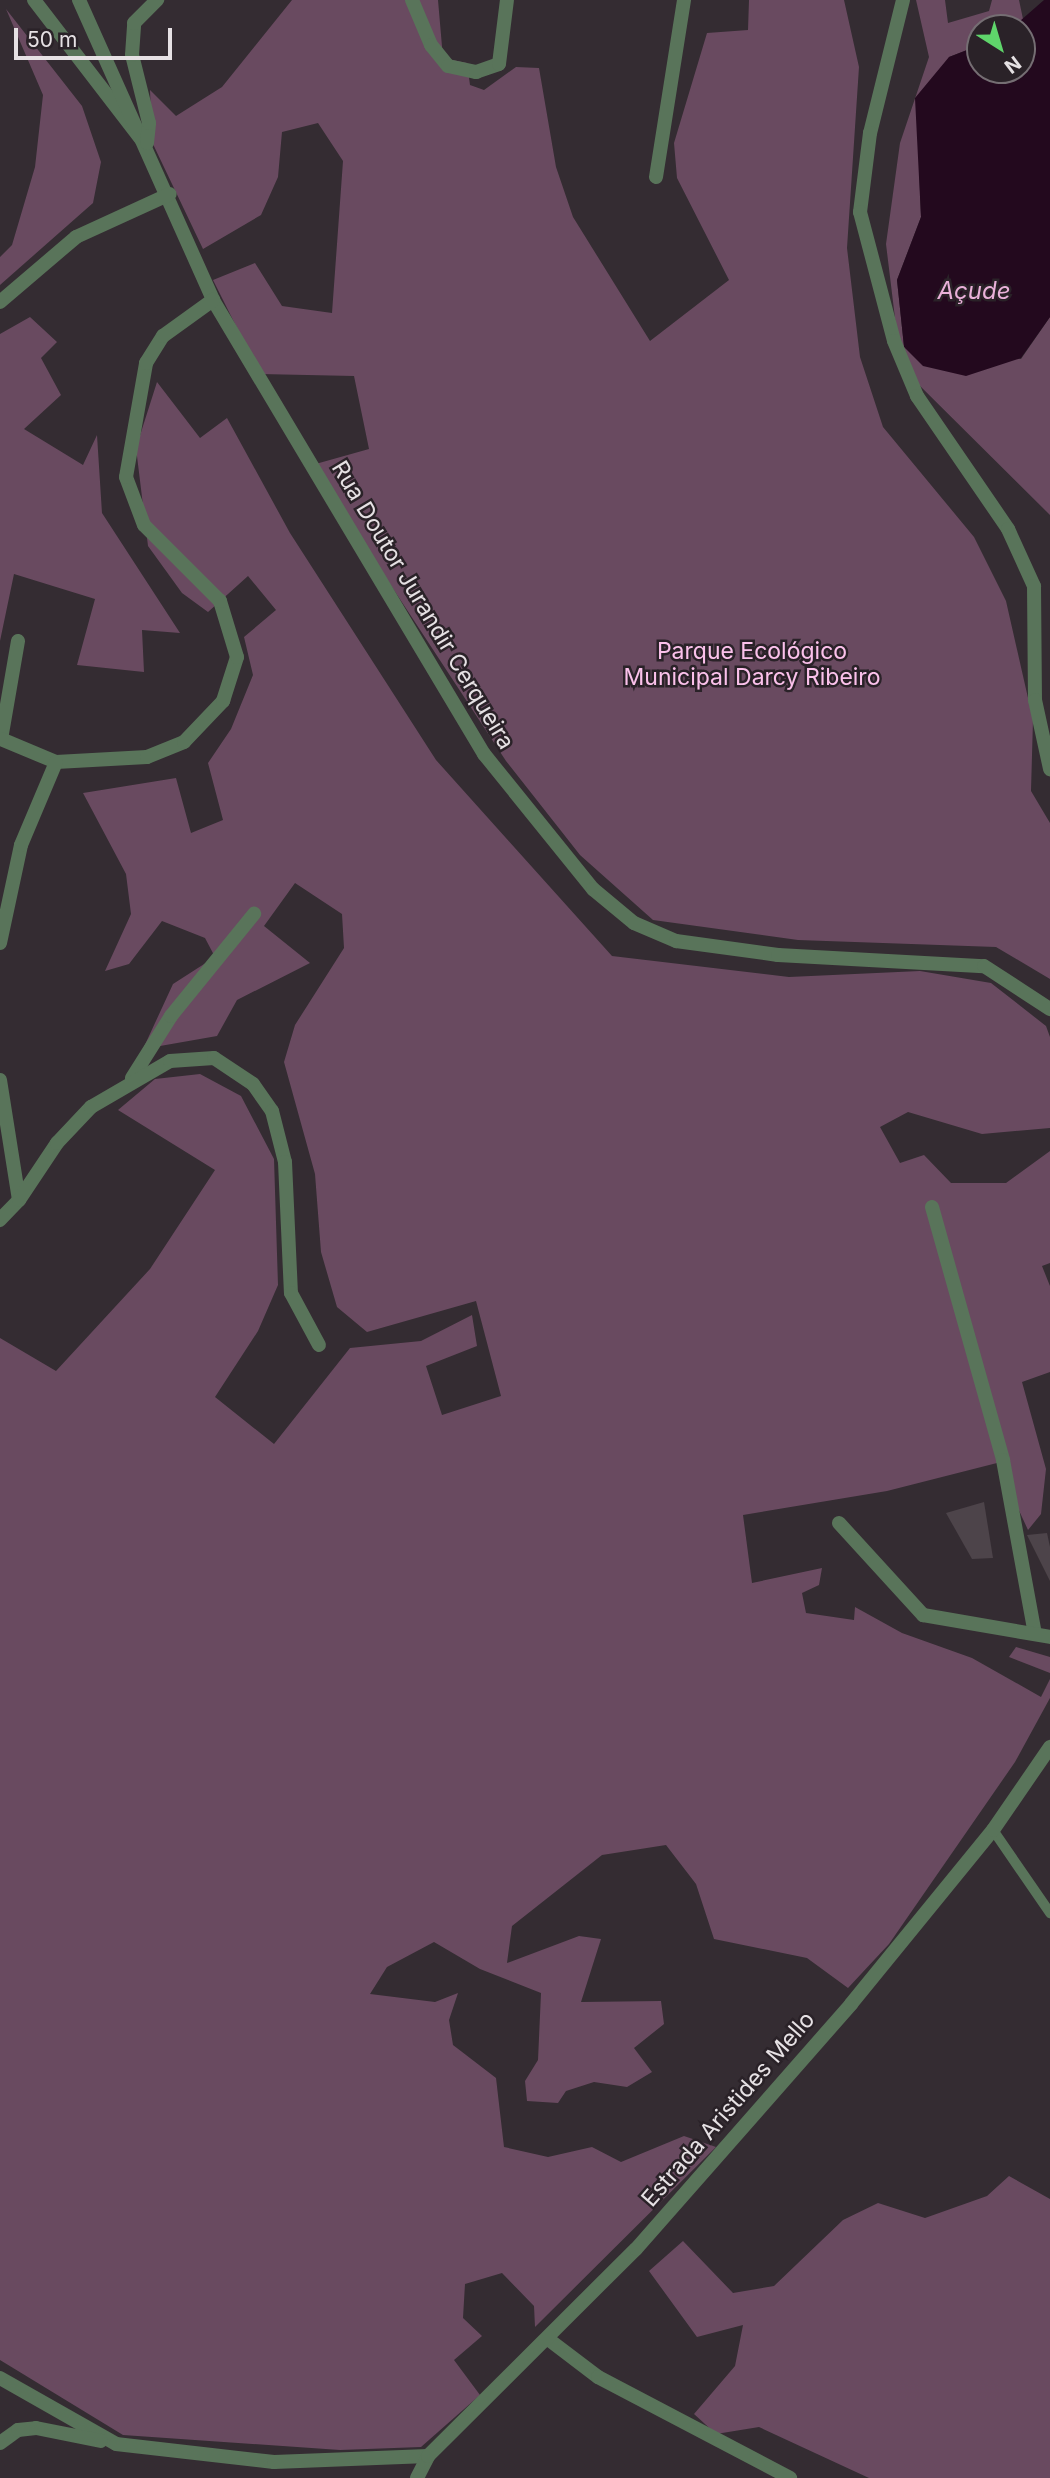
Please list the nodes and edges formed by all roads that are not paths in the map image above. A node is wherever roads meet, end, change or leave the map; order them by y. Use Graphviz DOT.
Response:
graph roads {
  1 [pos="34,0"];
  2 [pos="79,0"];
  3 [pos="157,0"];
  4 [pos="412,0"];
  5 [pos="507,0"];
  6 [pos="684,0"];
  7 [pos="903,0"];
  8 [pos="147,145"];
  9 [pos="656,177"];
  10 [pos="170,194"];
  11 [pos="213,300"];
  12 [pos="0,302"];
  13 [pos="18,641"];
  14 [pos="0,740"];
  15 [pos="56,762"];
  16 [pos="1050,769"];
  17 [pos="254,914"];
  18 [pos="0,943"];
  19 [pos="1050,1009"];
  20 [pos="131,1079"];
  21 [pos="0,1080"];
  22 [pos="19,1200"];
  23 [pos="932,1207"];
  24 [pos="0,1220"];
  25 [pos="318,1345"];
  26 [pos="839,1523"];
  27 [pos="1043,1636"];
  28 [pos="1050,1747"];
  29 [pos="993,1830"];
  30 [pos="1050,1913"];
  31 [pos="548,2339"];
  32 [pos="0,2378"];
  33 [pos="0,2443"];
  34 [pos="116,2444"];
  35 [pos="428,2456"];
  36 [pos="417,2478"];
  37 [pos="790,2478"];
  1 -- 8 [label="street"];
  2 -- 8 [label="street"];
  3 -- 8 [label="street"];
  4 -- 5 [label="street"];
  6 -- 9 [label="street"];
  7 -- 16 [label="street"];
  8 -- 10 [label="street, Rua Doutor Jurandir Cerqueira"];
  10 -- 11 [label="street, Rua Doutor Jurandir Cerqueira"];
  10 -- 12 [label="street"];
  11 -- 15 [label="street"];
  11 -- 19 [label="street, Rua Doutor Jurandir Cerqueira"];
  13 -- 14 [label="street"];
  14 -- 15 [label="street"];
  15 -- 18 [label="street"];
  17 -- 20 [label="street"];
  20 -- 22 [label="street"];
  20 -- 25 [label="street"];
  21 -- 22 [label="street"];
  22 -- 24 [label="street"];
  23 -- 27 [label="street"];
  26 -- 27 [label="street"];
  28 -- 29 [label="street, Estrada Aristides Mello"];
  29 -- 30 [label="lane"];
  29 -- 31 [label="street, Estrada Aristides Mello"];
  31 -- 35 [label="street, Estrada Aristides Mello"];
  31 -- 37 [label="street"];
  32 -- 34 [label="street"];
  33 -- 34 [label="street"];
  34 -- 35 [label="street"];
  35 -- 36 [label="street, Estrada Aristides Mello"];
}
